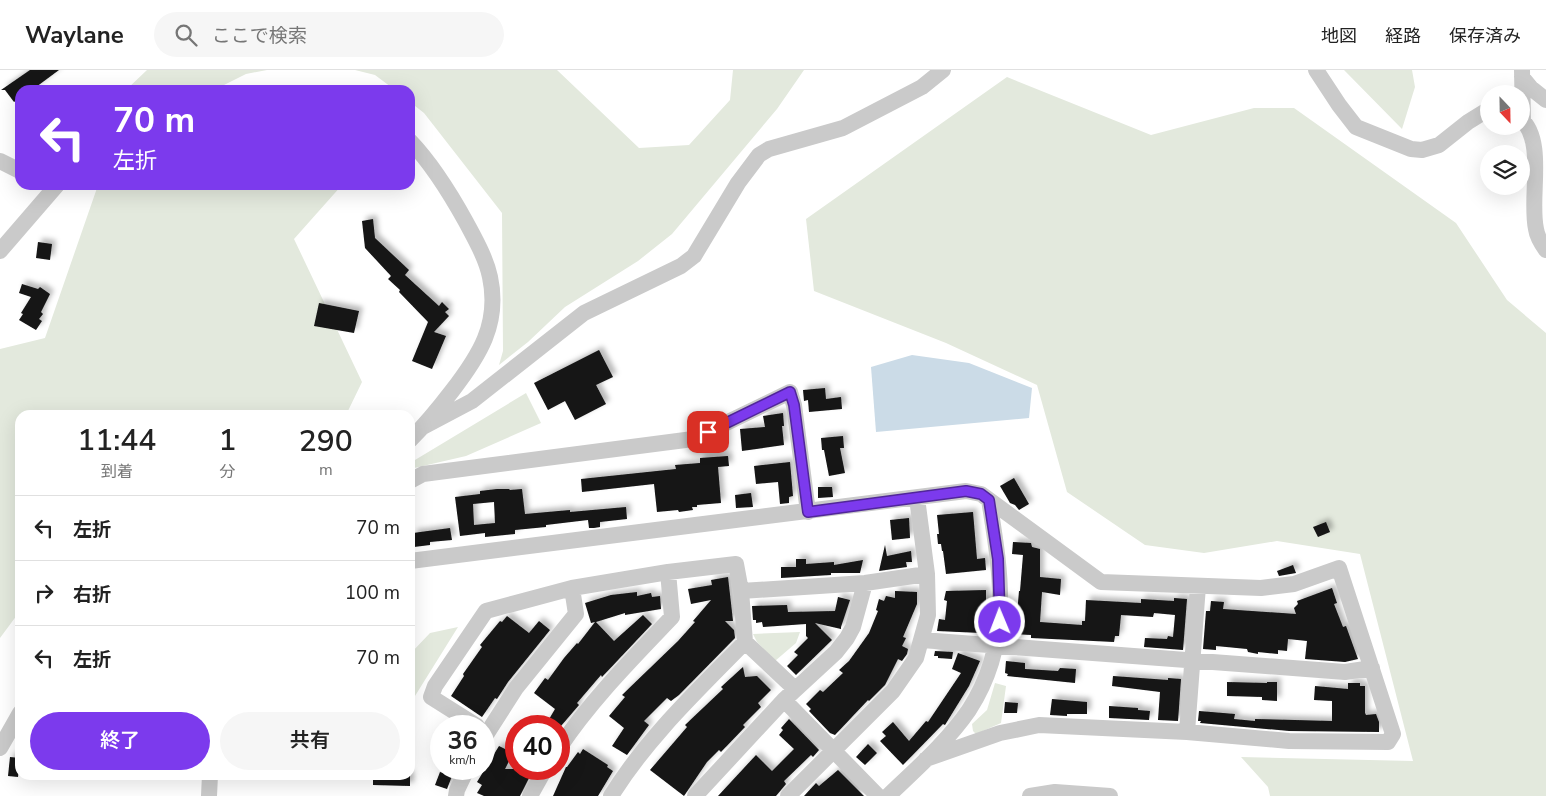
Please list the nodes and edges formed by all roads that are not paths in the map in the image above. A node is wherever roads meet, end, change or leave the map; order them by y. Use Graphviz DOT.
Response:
graph roads {
  1 [pos="943,70"];
  2 [pos="1316,70"];
  3 [pos="1522,74"];
  4 [pos="1546,100"];
  5 [pos="1480,114"];
  6 [pos="1530,129"];
  7 [pos="415,147"];
  8 [pos="0,161"];
  9 [pos="15,168"];
  10 [pos="54,190"];
  11 [pos="1546,250"];
  12 [pos="0,251"];
  13 [pos="421,428"];
  14 [pos="415,435"];
  15 [pos="415,479"];
  16 [pos="917,498"];
  17 [pos="989,500"];
  18 [pos="808,512"];
  19 [pos="415,560"];
  20 [pos="668,572"];
  21 [pos="927,574"];
  22 [pos="865,583"];
  23 [pos="1198,586"];
  24 [pos="572,588"];
  25 [pos="741,591"];
  26 [pos="922,640"];
  27 [pos="745,642"];
  28 [pos="997,645"];
  29 [pos="1192,659"];
  30 [pos="1372,668"];
  31 [pos="789,695"];
  32 [pos="458,715"];
  33 [pos="495,716"];
  34 [pos="15,722"];
  35 [pos="570,731"];
  36 [pos="1187,732"];
  37 [pos="0,748"];
  38 [pos="834,751"];
  39 [pos="926,759"];
  40 [pos="210,780"];
  41 [pos="462,780"];
  42 [pos="539,780"];
  43 [pos="1056,794"];
  44 [pos="209,796"];
  45 [pos="456,796"];
  46 [pos="530,796"];
  47 [pos="611,796"];
  48 [pos="695,796"];
  49 [pos="788,796"];
  50 [pos="878,796"];
  51 [pos="888,796"];
  52 [pos="1030,796"];
  53 [pos="1110,796"];
  1 -- 13 [label="street"];
  2 -- 5 [label="street"];
  3 -- 4 [label="street"];
  6 -- 11 [label="street"];
  7 -- 13 [label="street"];
  8 -- 9 [label="street"];
  10 -- 12 [label="street"];
  13 -- 14 [label="street"];
  15 -- 18 [label="street"];
  16 -- 17 [label="street"];
  16 -- 18 [label="street"];
  16 -- 21 [label="street"];
  17 -- 23 [label="street"];
  17 -- 28 [label="street"];
  18 -- 19 [label="street"];
  20 -- 24 [label="street"];
  20 -- 25 [label="street"];
  20 -- 35 [label="street"];
  21 -- 22 [label="street"];
  21 -- 26 [label="street"];
  22 -- 25 [label="street"];
  22 -- 31 [label="street"];
  23 -- 29 [label="street"];
  23 -- 30 [label="street"];
  24 -- 32 [label="street"];
  24 -- 33 [label="street"];
  25 -- 27 [label="street"];
  26 -- 28 [label="street"];
  26 -- 38 [label="street"];
  27 -- 31 [label="street"];
  27 -- 47 [label="street"];
  28 -- 29 [label="street"];
  28 -- 39 [label="street"];
  29 -- 30 [label="street"];
  29 -- 36 [label="street"];
  30 -- 36 [label="street"];
  31 -- 38 [label="street"];
  31 -- 48 [label="street"];
  34 -- 37 [label="street"];
  36 -- 39 [label="street"];
  38 -- 49 [label="street"];
  38 -- 50 [label="street"];
  39 -- 51 [label="street"];
  40 -- 44 [label="street"];
  41 -- 45 [label="street"];
  42 -- 46 [label="street"];
  43 -- 52 [label="street"];
  43 -- 53 [label="street"];
}
